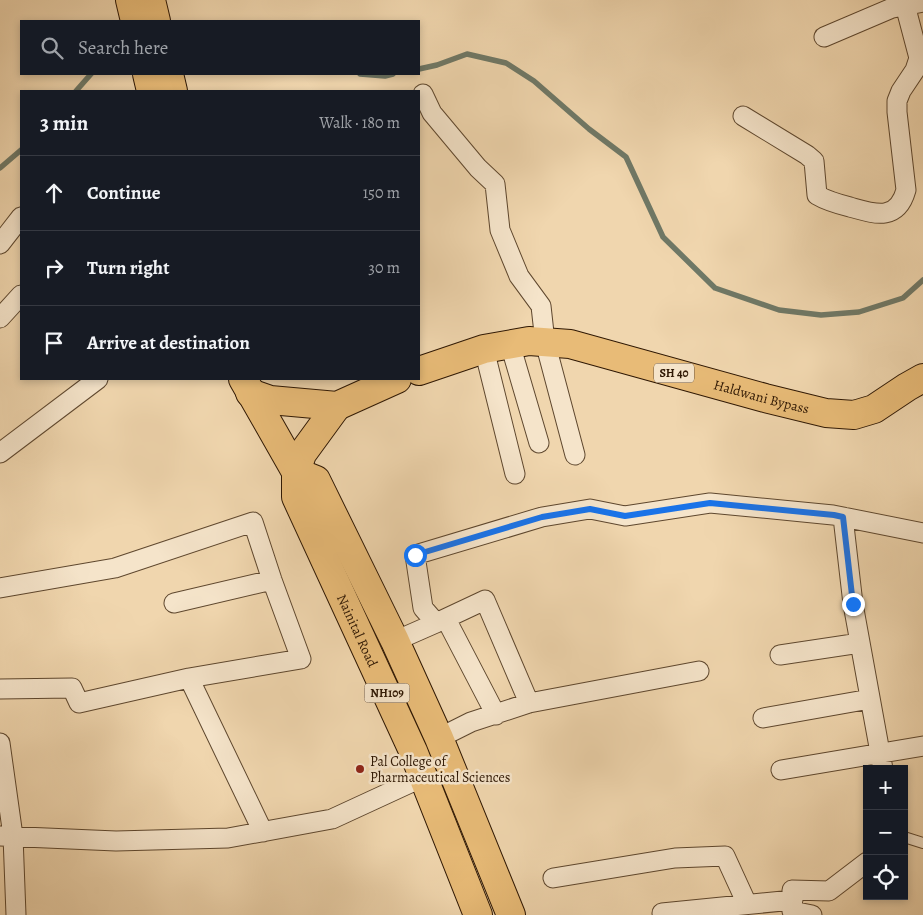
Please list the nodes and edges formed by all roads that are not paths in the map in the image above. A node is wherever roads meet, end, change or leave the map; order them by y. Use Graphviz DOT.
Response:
graph roads {
  1 [pos="902,4"];
  2 [pos="824,36"];
  3 [pos="423,94"];
  4 [pos="743,116"];
  5 [pos="20,218"];
  6 [pos="0,244"];
  7 [pos="20,296"];
  8 [pos="0,318"];
  9 [pos="544,342"];
  10 [pos="510,344"];
  11 [pos="484,349"];
  12 [pos="420,371"];
  13 [pos="923,378"];
  14 [pos="97,380"];
  15 [pos="394,380"];
  16 [pos="247,386"];
  17 [pos="338,406"];
  18 [pos="539,443"];
  19 [pos="0,453"];
  20 [pos="575,455"];
  21 [pos="296,472"];
  22 [pos="515,474"];
  23 [pos="843,517"];
  24 [pos="923,533"];
  25 [pos="272,580"];
  26 [pos="0,588"];
  27 [pos="174,603"];
  28 [pos="441,621"];
  29 [pos="395,641"];
  30 [pos="860,643"];
  31 [pos="780,655"];
  32 [pos="698,671"];
  33 [pos="189,678"];
  34 [pos="0,689"];
  35 [pos="870,699"];
  36 [pos="529,703"];
  37 [pos="496,715"];
  38 [pos="763,718"];
  39 [pos="439,738"];
  40 [pos="0,743"];
  41 [pos="923,746"];
  42 [pos="882,761"];
  43 [pos="781,770"];
  44 [pos="424,777"];
  45 [pos="263,832"];
  46 [pos="6,836"];
  47 [pos="908,838"];
  48 [pos="923,843"];
  49 [pos="863,865"];
  50 [pos="553,878"];
  51 [pos="747,904"];
  52 [pos="793,909"];
  53 [pos="662,913"];
  54 [pos="16,915"];
  55 [pos="478,915"];
  56 [pos="511,915"];
  57 [pos="812,915"];
  1 -- 2 [label="street"];
  1 -- 4 [label="street"];
  3 -- 9 [label="street"];
  5 -- 6 [label="street"];
  7 -- 8 [label="street"];
  9 -- 10 [label="main road, Haldwani Bypass / SH 40"];
  9 -- 13 [label="main road, Haldwani Bypass / SH 40"];
  9 -- 20 [label="street"];
  10 -- 11 [label="main road, Haldwani Bypass / SH 40"];
  10 -- 18 [label="street"];
  11 -- 12 [label="main road, Haldwani Bypass / SH 40"];
  11 -- 22 [label="street"];
  14 -- 19 [label="street"];
  15 -- 17 [label="main road"];
  16 -- 17 [label="main road"];
  16 -- 21 [label="main road, Nainital Road / NH109"];
  17 -- 21 [label="main road"];
  21 -- 29 [label="main road"];
  21 -- 44 [label="main road, Nainital Road / NH109"];
  23 -- 24 [label="street"];
  23 -- 28 [label="street"];
  23 -- 30 [label="street"];
  25 -- 26 [label="street"];
  25 -- 27 [label="street"];
  25 -- 33 [label="street"];
  28 -- 29 [label="street"];
  28 -- 36 [label="street"];
  28 -- 37 [label="street"];
  29 -- 39 [label="main road"];
  30 -- 31 [label="street"];
  30 -- 35 [label="street"];
  32 -- 36 [label="street"];
  33 -- 34 [label="street"];
  33 -- 45 [label="street"];
  35 -- 38 [label="street"];
  35 -- 42 [label="street"];
  36 -- 37 [label="street"];
  37 -- 39 [label="street"];
  39 -- 56 [label="main road"];
  40 -- 46 [label="street"];
  41 -- 42 [label="street"];
  42 -- 43 [label="street"];
  44 -- 45 [label="street"];
  44 -- 55 [label="main road, Nainital Road / NH109"];
  45 -- 46 [label="street"];
  46 -- 54 [label="street"];
  47 -- 48 [label="lane"];
  49 -- 52 [label="street"];
  50 -- 51 [label="street"];
  51 -- 52 [label="street"];
  51 -- 53 [label="street"];
  52 -- 57 [label="street"];
}
